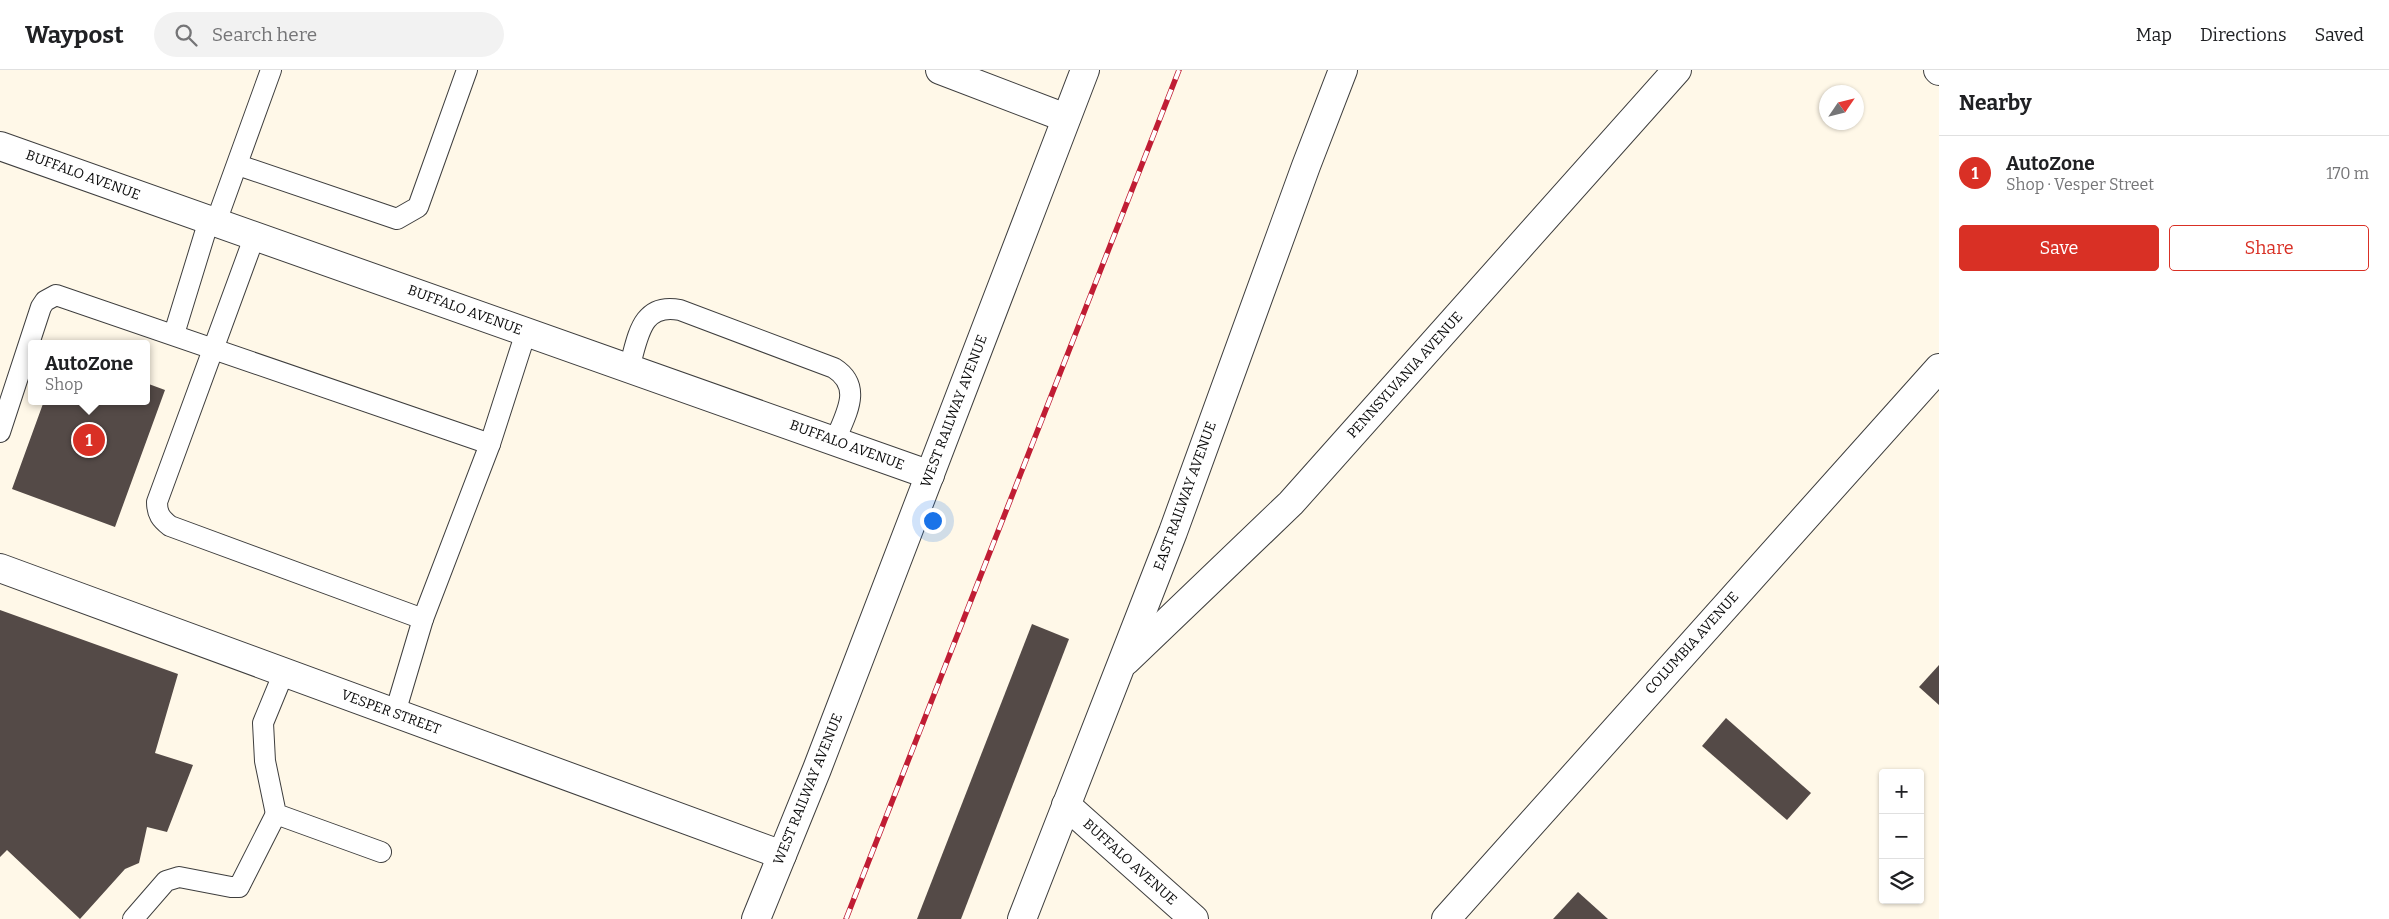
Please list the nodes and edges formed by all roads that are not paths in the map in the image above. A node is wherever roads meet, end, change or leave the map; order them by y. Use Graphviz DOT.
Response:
graph roads {
  1 [pos="272,70"];
  2 [pos="467,70"];
  3 [pos="940,70"];
  4 [pos="1084,70"];
  5 [pos="1344,70"];
  6 [pos="1677,70"];
  7 [pos="1066,118"];
  8 [pos="0,146"];
  9 [pos="238,164"];
  10 [pos="212,221"];
  11 [pos="255,235"];
  12 [pos="526,332"];
  13 [pos="174,334"];
  14 [pos="30,340"];
  15 [pos="28,347"];
  16 [pos="214,348"];
  17 [pos="629,368"];
  18 [pos="1939,368"];
  19 [pos="0,432"];
  20 [pos="835,441"];
  21 [pos="490,444"];
  22 [pos="930,475"];
  23 [pos="0,568"];
  24 [pos="423,619"];
  25 [pos="1120,666"];
  26 [pos="284,672"];
  27 [pos="395,713"];
  28 [pos="1066,805"];
  29 [pos="276,814"];
  30 [pos="381,852"];
  31 [pos="782,855"];
  32 [pos="133,919"];
  33 [pos="756,919"];
  34 [pos="1022,919"];
  35 [pos="1194,919"];
  36 [pos="1446,919"];
  1 -- 9 [label="lane"];
  2 -- 9 [label="lane"];
  3 -- 7 [label="street"];
  4 -- 7 [label="street, WEST RAILWAY AVENUE"];
  5 -- 25 [label="street, EAST RAILWAY AVENUE"];
  6 -- 25 [label="street, PENNSYLVANIA AVENUE"];
  7 -- 22 [label="street, WEST RAILWAY AVENUE"];
  8 -- 10 [label="street, BUFFALO AVENUE"];
  9 -- 10 [label="lane"];
  10 -- 11 [label="street, BUFFALO AVENUE"];
  10 -- 13 [label="lane"];
  11 -- 12 [label="street, BUFFALO AVENUE"];
  11 -- 16 [label="lane"];
  12 -- 17 [label="street, BUFFALO AVENUE"];
  12 -- 21 [label="lane"];
  13 -- 14 [label="lane"];
  13 -- 16 [label="lane"];
  15 -- 19 [label="lane"];
  16 -- 21 [label="lane"];
  16 -- 24 [label="lane"];
  17 -- 20 [label="street, BUFFALO AVENUE"];
  17 -- 20 [label="lane"];
  18 -- 36 [label="street, COLUMBIA AVENUE"];
  20 -- 22 [label="street, BUFFALO AVENUE"];
  21 -- 24 [label="lane"];
  22 -- 31 [label="street, WEST RAILWAY AVENUE"];
  23 -- 26 [label="street, VESPER STREET"];
  24 -- 27 [label="lane"];
  25 -- 28 [label="street, EAST RAILWAY AVENUE"];
  26 -- 27 [label="street, VESPER STREET"];
  26 -- 29 [label="lane"];
  27 -- 31 [label="street, VESPER STREET"];
  28 -- 34 [label="street, EAST RAILWAY AVENUE"];
  28 -- 35 [label="street, BUFFALO AVENUE"];
  29 -- 30 [label="lane"];
  29 -- 32 [label="lane"];
  31 -- 33 [label="street, WEST RAILWAY AVENUE"];
}
